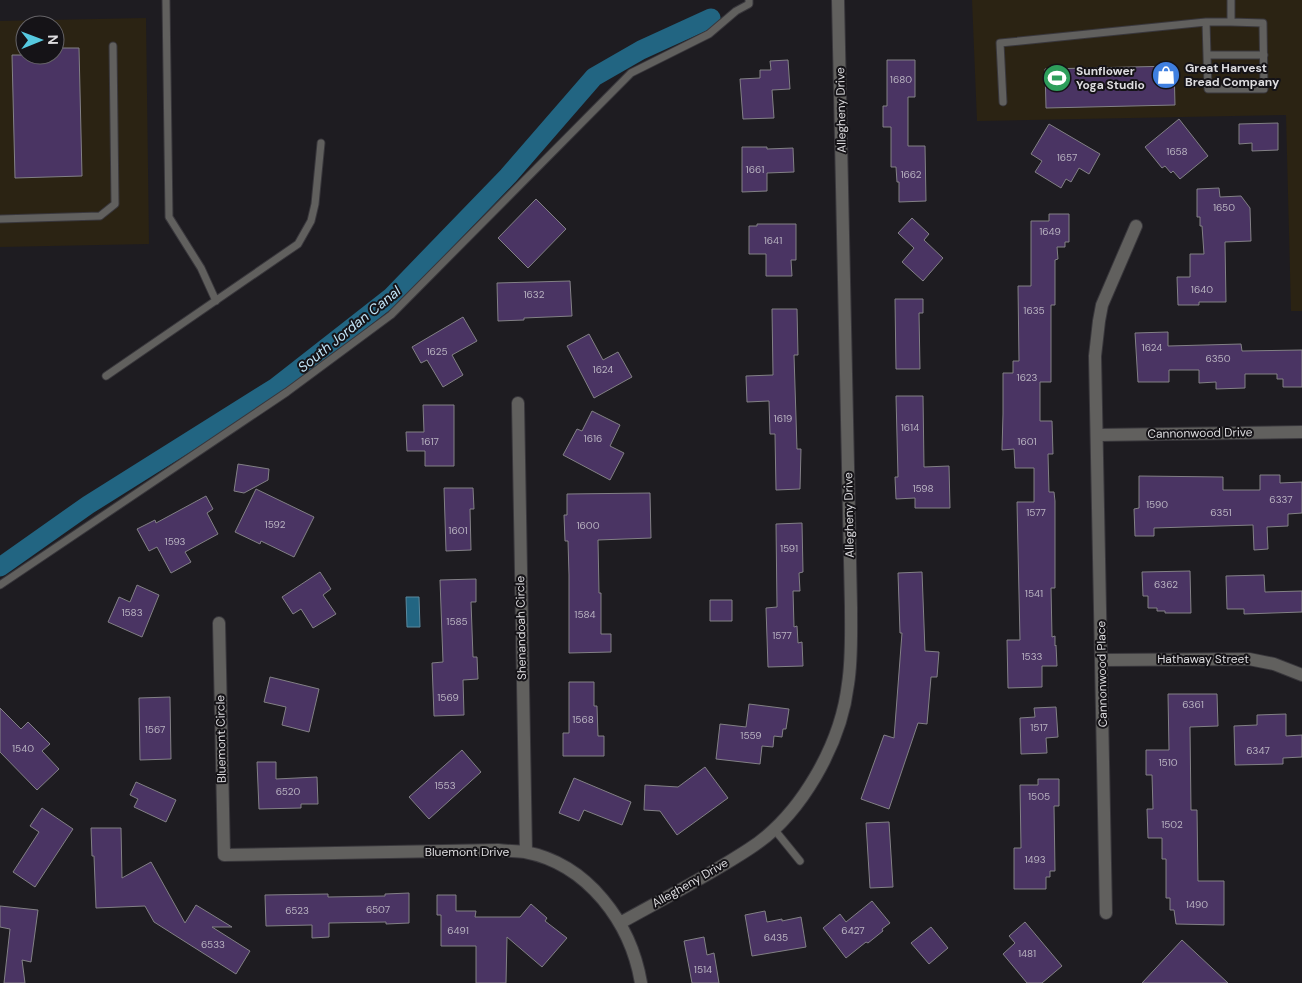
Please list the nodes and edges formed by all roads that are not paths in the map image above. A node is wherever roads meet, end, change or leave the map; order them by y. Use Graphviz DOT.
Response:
graph roads {
  1 [pos="166,0"];
  2 [pos="749,0"];
  3 [pos="838,0"];
  4 [pos="1231,0"];
  5 [pos="1206,22"];
  6 [pos="1231,22"];
  7 [pos="113,46"];
  8 [pos="1264,55"];
  9 [pos="1207,56"];
  10 [pos="1003,102"];
  11 [pos="321,143"];
  12 [pos="0,219"];
  13 [pos="1136,226"];
  14 [pos="216,302"];
  15 [pos="106,376"];
  16 [pos="518,403"];
  17 [pos="1302,432"];
  18 [pos="1097,435"];
  19 [pos="0,585"];
  20 [pos="219,623"];
  21 [pos="1102,660"];
  22 [pos="1302,674"];
  23 [pos="774,829"];
  24 [pos="526,852"];
  25 [pos="224,855"];
  26 [pos="800,861"];
  27 [pos="1106,913"];
  28 [pos="620,923"];
  29 [pos="641,983"];
  1 -- 14 [label="lane"];
  2 -- 19 [label="lane"];
  3 -- 23 [label="street, Allegheny Drive"];
  4 -- 6 [label="lane"];
  5 -- 6 [label="lane"];
  5 -- 9 [label="lane"];
  5 -- 10 [label="lane"];
  6 -- 8 [label="lane"];
  7 -- 12 [label="lane"];
  8 -- 9 [label="lane"];
  8 -- 9 [label="lane"];
  11 -- 14 [label="lane"];
  13 -- 18 [label="street, Cannonwood Place"];
  14 -- 15 [label="lane"];
  16 -- 24 [label="street, Shenandoah Circle"];
  17 -- 18 [label="street, Cannonwood Drive"];
  18 -- 21 [label="street, Cannonwood Place"];
  20 -- 25 [label="street, Bluemont Circle"];
  21 -- 22 [label="street, Hathaway Street"];
  21 -- 27 [label="street, Cannonwood Place"];
  23 -- 26 [label="lane"];
  23 -- 28 [label="street, Allegheny Drive"];
  24 -- 25 [label="street, Bluemont Drive"];
  24 -- 28 [label="street, Bluemont Drive"];
  28 -- 29 [label="street, Bluemont Drive"];
}
